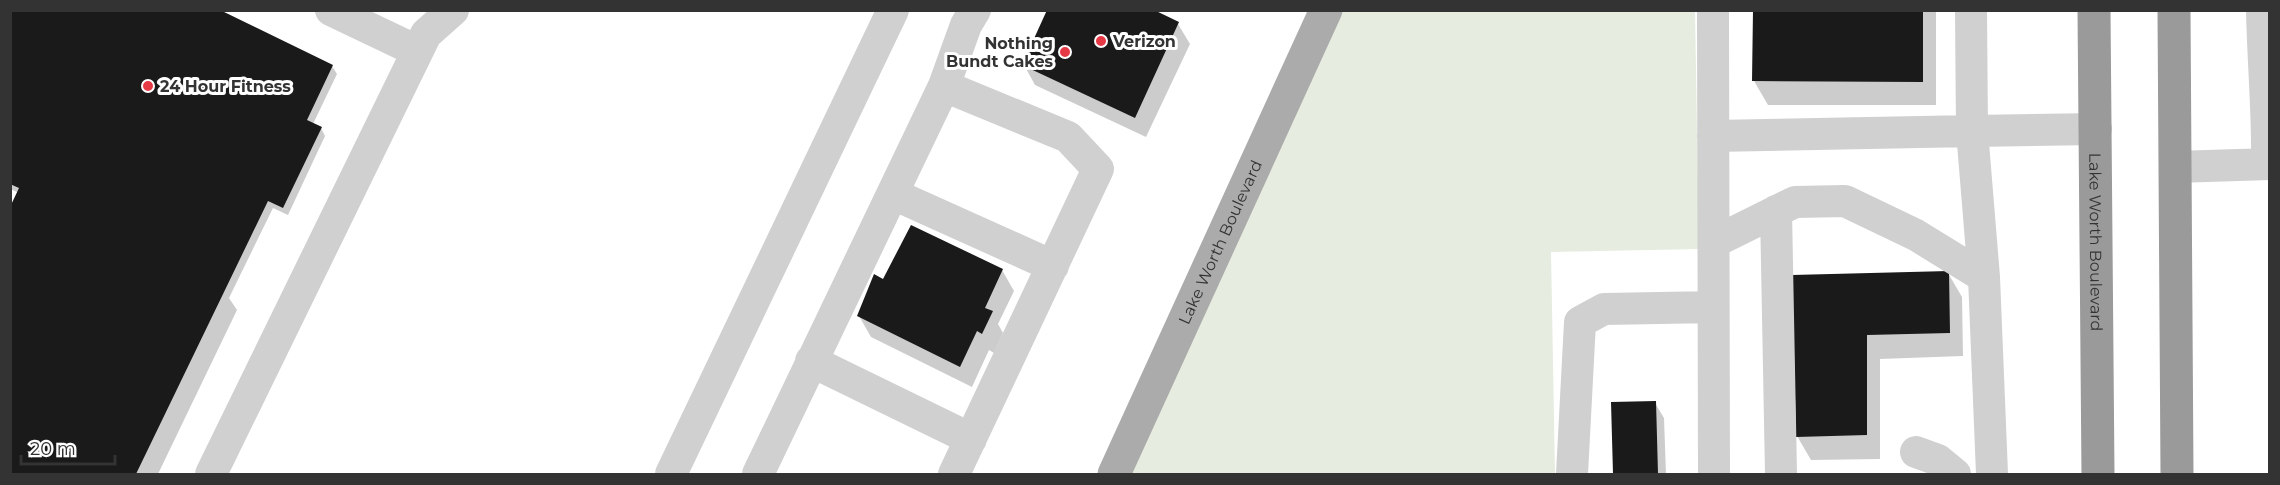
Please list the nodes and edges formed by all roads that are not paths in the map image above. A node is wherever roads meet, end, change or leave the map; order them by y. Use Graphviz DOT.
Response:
graph roads {
  1 [pos="331,10"];
  2 [pos="453,10"];
  3 [pos="893,10"];
  4 [pos="975,10"];
  5 [pos="1326,10"];
  6 [pos="1713,10"];
  7 [pos="1971,10"];
  8 [pos="2094,10"];
  9 [pos="2174,10"];
  10 [pos="2265,11"];
  11 [pos="424,32"];
  12 [pos="2266,51"];
  13 [pos="944,86"];
  14 [pos="2268,93"];
  15 [pos="2096,129"];
  16 [pos="1972,131"];
  17 [pos="1713,136"];
  18 [pos="2268,164"];
  19 [pos="2175,167"];
  20 [pos="893,194"];
  21 [pos="1776,211"];
  22 [pos="1714,242"];
  23 [pos="1053,266"];
  24 [pos="1984,277"];
  25 [pos="1713,307"];
  26 [pos="811,362"];
  27 [pos="971,439"];
  28 [pos="1916,452"];
  29 [pos="211,474"];
  30 [pos="671,474"];
  31 [pos="758,474"];
  32 [pos="954,474"];
  33 [pos="1114,474"];
  34 [pos="1572,474"];
  35 [pos="1714,474"];
  36 [pos="1781,474"];
  37 [pos="1955,474"];
  38 [pos="1992,474"];
  39 [pos="2098,474"];
  40 [pos="2177,474"];
  1 -- 11 [label="lane"];
  2 -- 11 [label="lane"];
  3 -- 30 [label="lane"];
  4 -- 13 [label="lane"];
  5 -- 33 [label="main road, Lake Worth Boulevard"];
  6 -- 17 [label="lane"];
  7 -- 16 [label="lane"];
  8 -- 15 [label="highway, Lake Worth Boulevard"];
  9 -- 19 [label="highway"];
  10 -- 12 [label="lane"];
  11 -- 29 [label="lane"];
  12 -- 14 [label="lane"];
  13 -- 20 [label="lane"];
  13 -- 23 [label="lane"];
  14 -- 18 [label="lane"];
  15 -- 16 [label="lane"];
  15 -- 39 [label="highway, Lake Worth Boulevard"];
  16 -- 17 [label="lane"];
  16 -- 24 [label="lane"];
  17 -- 22 [label="lane"];
  18 -- 19 [label="lane"];
  19 -- 40 [label="highway"];
  20 -- 23 [label="lane"];
  20 -- 26 [label="lane"];
  21 -- 22 [label="lane"];
  21 -- 24 [label="lane"];
  21 -- 36 [label="lane"];
  22 -- 25 [label="lane"];
  23 -- 27 [label="lane"];
  24 -- 38 [label="lane"];
  25 -- 34 [label="lane"];
  25 -- 35 [label="lane"];
  26 -- 27 [label="lane"];
  26 -- 31 [label="lane"];
  27 -- 32 [label="lane"];
  28 -- 37 [label="lane"];
}
